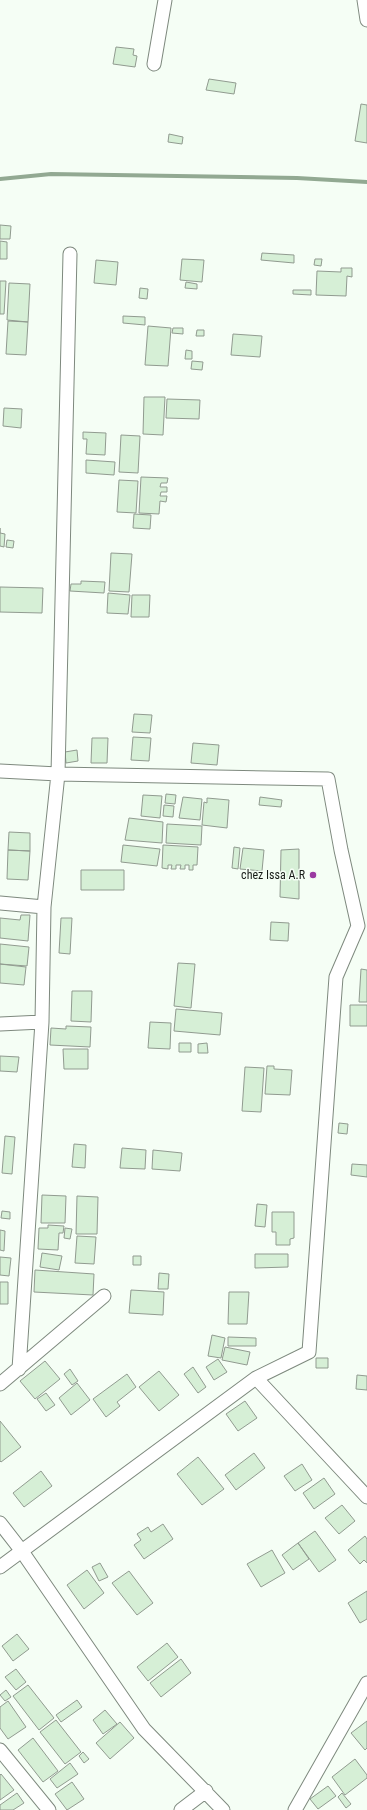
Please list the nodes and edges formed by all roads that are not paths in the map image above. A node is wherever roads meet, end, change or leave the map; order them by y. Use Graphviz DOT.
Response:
graph roads {
  1 [pos="165,0"];
  2 [pos="364,0"];
  3 [pos="367,20"];
  4 [pos="154,64"];
  5 [pos="70,254"];
  6 [pos="0,771"];
  7 [pos="58,774"];
  8 [pos="0,903"];
  9 [pos="44,907"];
  10 [pos="363,927"];
  11 [pos="42,1022"];
  12 [pos="0,1024"];
  13 [pos="104,1296"];
  14 [pos="19,1369"];
  15 [pos="256,1378"];
  16 [pos="0,1384"];
  17 [pos="367,1497"];
  18 [pos="0,1523"];
  19 [pos="21,1550"];
  20 [pos="0,1567"];
  21 [pos="367,1683"];
  22 [pos="0,1750"];
  23 [pos="206,1791"];
  24 [pos="49,1810"];
  25 [pos="181,1810"];
  26 [pos="223,1810"];
  27 [pos="295,1810"];
  1 -- 4 [label="street"];
  2 -- 3 [label="street"];
  5 -- 7 [label="street"];
  6 -- 7 [label="street"];
  7 -- 9 [label="street"];
  7 -- 10 [label="street"];
  8 -- 9 [label="street"];
  9 -- 11 [label="street"];
  10 -- 15 [label="street"];
  11 -- 12 [label="street"];
  11 -- 14 [label="street"];
  13 -- 14 [label="street"];
  14 -- 16 [label="street"];
  15 -- 17 [label="street"];
  15 -- 19 [label="street"];
  18 -- 19 [label="street"];
  19 -- 20 [label="street"];
  19 -- 23 [label="street"];
  21 -- 27 [label="street"];
  22 -- 24 [label="street"];
  23 -- 25 [label="street"];
  23 -- 26 [label="street"];
}
